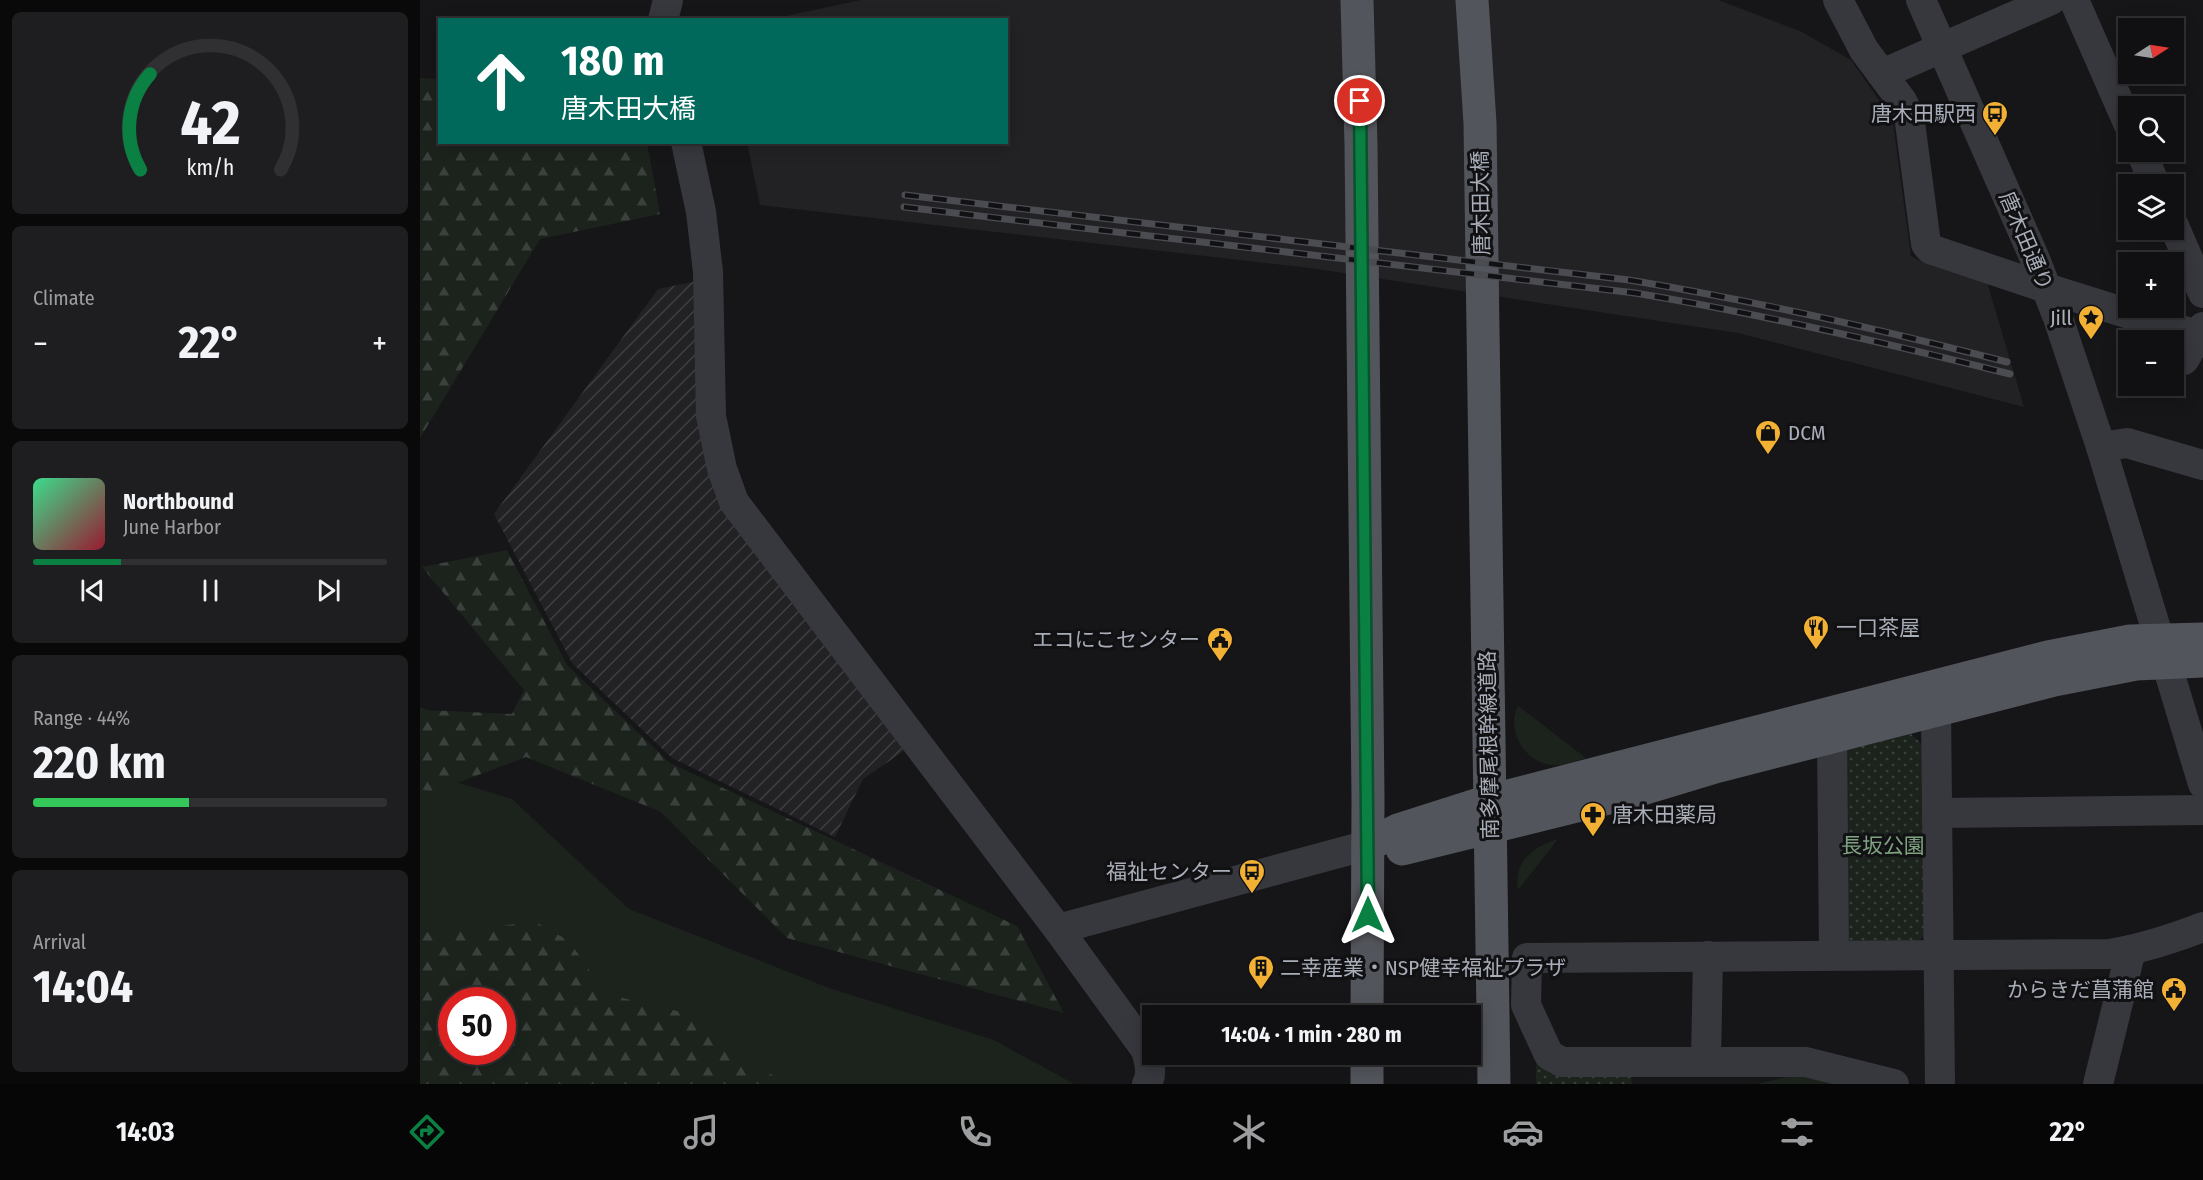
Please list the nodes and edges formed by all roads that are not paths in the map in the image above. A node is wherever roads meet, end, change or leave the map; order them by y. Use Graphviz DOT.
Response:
graph roads {
  1 [pos="668,0"];
  2 [pos="1357,0"];
  3 [pos="1472,0"];
  4 [pos="1838,0"];
  5 [pos="1921,0"];
  6 [pos="2051,0"];
  7 [pos="2074,0"];
  8 [pos="664,18"];
  9 [pos="1942,48"];
  10 [pos="1882,74"];
  11 [pos="2118,100"];
  12 [pos="686,144"];
  13 [pos="2180,240"];
  14 [pos="2203,293"];
  15 [pos="2052,303"];
  16 [pos="2141,329"];
  17 [pos="2202,333"];
  18 [pos="2184,360"];
  19 [pos="1483,407"];
  20 [pos="2099,441"];
  21 [pos="2203,465"];
  22 [pos="2203,639"];
  23 [pos="2163,650"];
  24 [pos="2203,661"];
  25 [pos="1936,710"];
  26 [pos="1832,737"];
  27 [pos="2203,784"];
  28 [pos="2203,810"];
  29 [pos="1938,813"];
  30 [pos="1489,815"];
  31 [pos="1368,845"];
  32 [pos="2203,927"];
  33 [pos="1058,929"];
  34 [pos="2131,950"];
  35 [pos="1834,954"];
  36 [pos="1708,956"];
  37 [pos="1939,956"];
  38 [pos="1367,1005"];
  39 [pos="1706,1061"];
  40 [pos="1367,1065"];
  41 [pos="1147,1084"];
  42 [pos="1367,1084"];
  43 [pos="1494,1084"];
  44 [pos="1894,1084"];
  45 [pos="1940,1084"];
  46 [pos="2098,1084"];
  1 -- 8 [label="street"];
  2 -- 31 [label="main road"];
  3 -- 19 [label="main road, 唐木田大橋"];
  4 -- 10 [label="street"];
  5 -- 9 [label="street, 唐木田通り"];
  6 -- 9 [label="street"];
  7 -- 11 [label="street"];
  9 -- 10 [label="street"];
  9 -- 15 [label="street, 唐木田通り"];
  10 -- 15 [label="street"];
  12 -- 33 [label="street"];
  13 -- 14 [label="street"];
  15 -- 16 [label="street"];
  15 -- 20 [label="street, 唐木田通り"];
  16 -- 17 [label="street"];
  17 -- 18 [label="street"];
  19 -- 30 [label="main road, 南多摩尾根幹線道路"];
  20 -- 21 [label="street"];
  20 -- 23 [label="street, 唐木田通り"];
  22 -- 23 [label="main road"];
  23 -- 24 [label="main road"];
  23 -- 25 [label="main road"];
  23 -- 27 [label="street, 唐木田通り"];
  23 -- 30 [label="main road"];
  25 -- 26 [label="main road"];
  25 -- 29 [label="street"];
  26 -- 30 [label="main road"];
  26 -- 35 [label="street"];
  28 -- 29 [label="street"];
  29 -- 37 [label="street"];
  30 -- 31 [label="main road"];
  30 -- 43 [label="main road, 南多摩尾根幹線道路"];
  31 -- 33 [label="street"];
  31 -- 38 [label="main road"];
  32 -- 34 [label="street"];
  33 -- 41 [label="street"];
  34 -- 37 [label="street"];
  34 -- 46 [label="street"];
  35 -- 36 [label="street"];
  35 -- 37 [label="street"];
  36 -- 39 [label="street"];
  36 -- 39 [label="street"];
  37 -- 45 [label="street"];
  39 -- 44 [label="street"];
  40 -- 42 [label="main road"];
}
